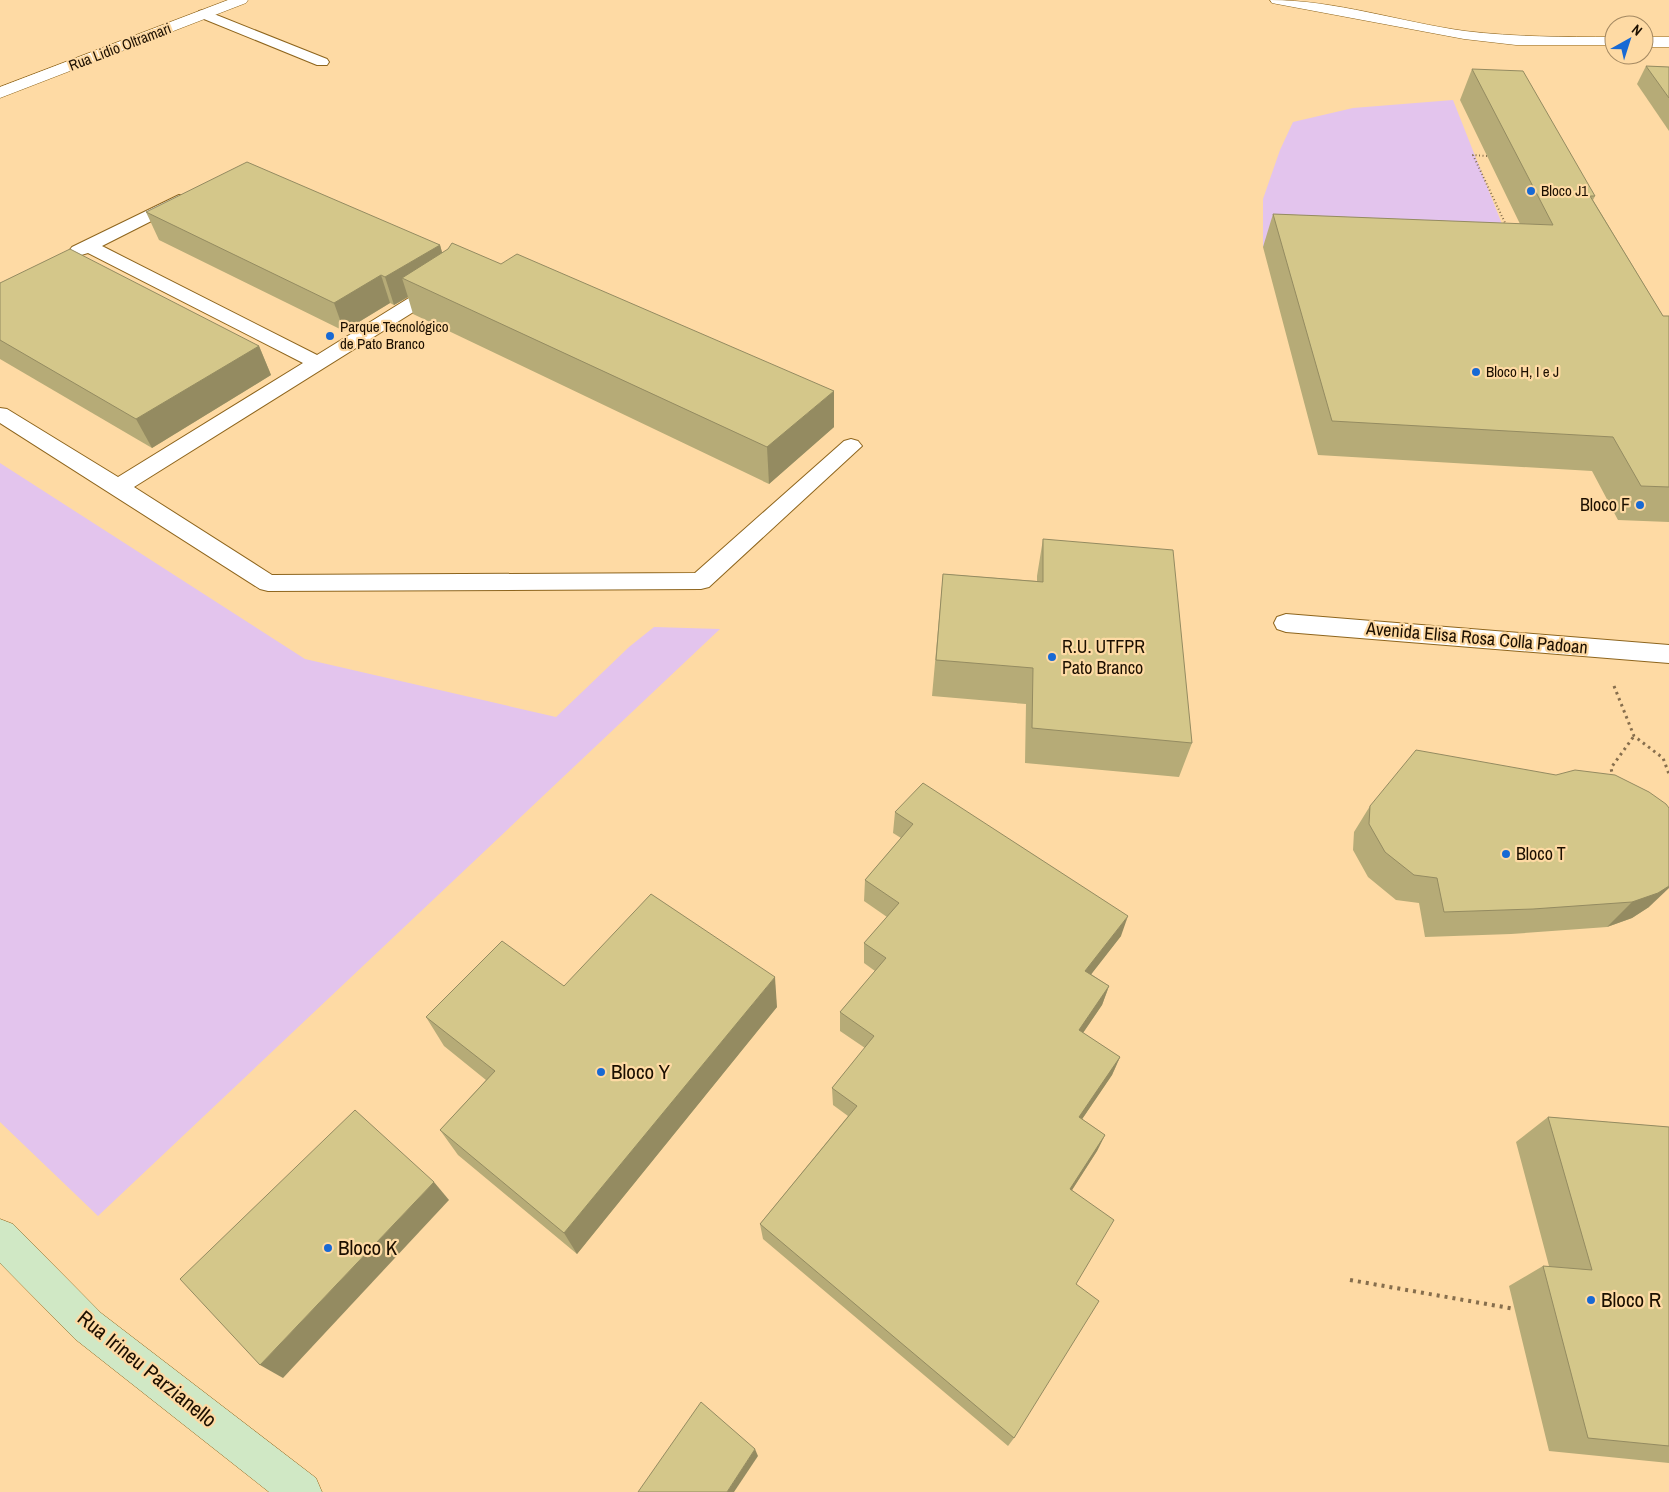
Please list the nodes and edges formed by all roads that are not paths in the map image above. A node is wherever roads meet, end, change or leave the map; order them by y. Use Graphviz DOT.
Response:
graph roads {
  1 [pos="240,0"];
  2 [pos="1277,0"];
  3 [pos="204,14"];
  4 [pos="1604,41"];
  5 [pos="1654,42"];
  6 [pos="1669,42"];
  7 [pos="322,62"];
  8 [pos="0,73"];
  9 [pos="24,85"];
  10 [pos="0,93"];
  11 [pos="191,194"];
  12 [pos="89,246"];
  13 [pos="62,259"];
  14 [pos="451,280"];
  15 [pos="318,363"];
  16 [pos="0,414"];
  17 [pos="851,446"];
  18 [pos="118,487"];
  19 [pos="1286,623"];
  20 [pos="1669,654"];
  21 [pos="0,1237"];
  22 [pos="302,1492"];
  1 -- 3 [label="street, Rua Lidio Oltramari"];
  2 -- 4 [label="street"];
  3 -- 7 [label="lane"];
  3 -- 9 [label="street, Rua Lidio Oltramari"];
  5 -- 6 [label="street"];
  8 -- 9 [label="street"];
  9 -- 10 [label="street, Rua Lidio Oltramari"];
  11 -- 12 [label="lane"];
  12 -- 13 [label="lane"];
  12 -- 15 [label="lane"];
  14 -- 15 [label="lane"];
  15 -- 18 [label="lane"];
  16 -- 18 [label="lane"];
  17 -- 18 [label="lane"];
  19 -- 20 [label="lane, Avenida Elisa Rosa Colla Padoan"];
  21 -- 22 [label="street, Rua Irineu Parzianello"];
}
